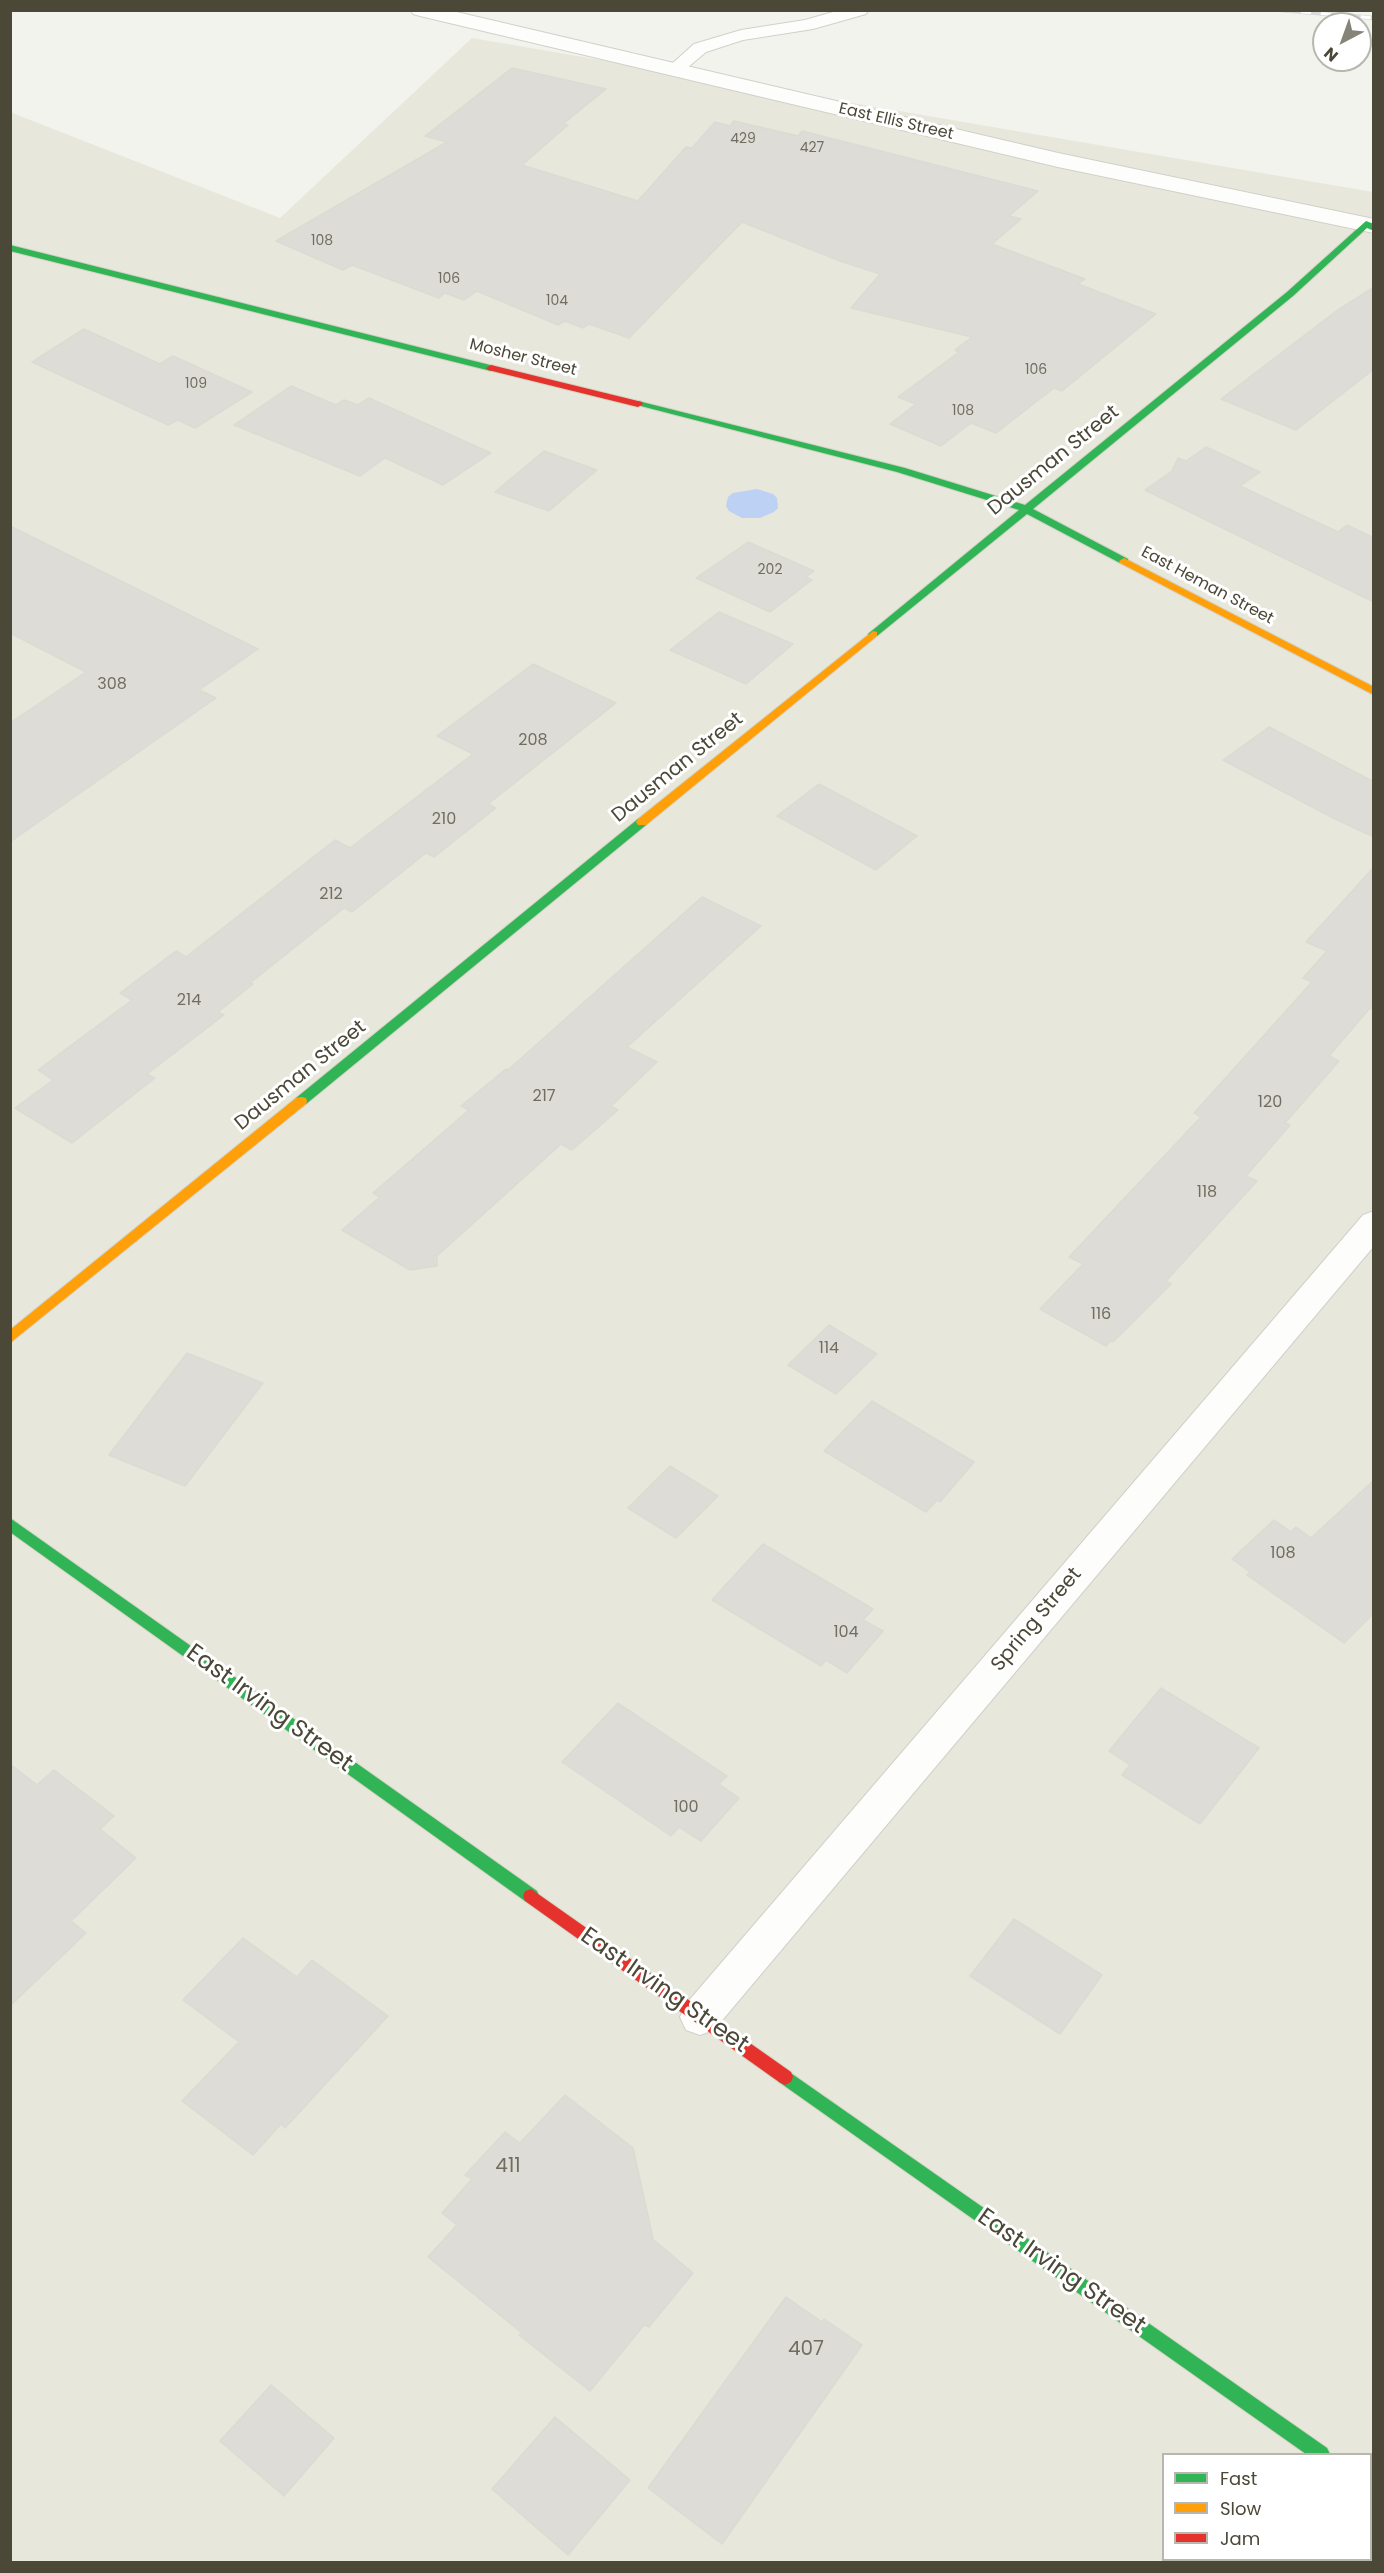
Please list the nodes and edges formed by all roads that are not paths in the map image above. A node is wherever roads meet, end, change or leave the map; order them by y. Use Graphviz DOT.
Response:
graph roads {
  1 [pos="420,10"];
  2 [pos="861,10"];
  3 [pos="674,70"];
  4 [pos="1371,226"];
  5 [pos="10,248"];
  6 [pos="1026,509"];
  7 [pos="1374,692"];
  8 [pos="1374,1223"];
  9 [pos="10,1338"];
  10 [pos="10,1524"];
  11 [pos="700,2017"];
  12 [pos="1320,2453"];
  1 -- 3 [label="street, East Ellis Street"];
  2 -- 3 [label="lane"];
  3 -- 4 [label="street, East Ellis Street"];
  4 -- 6 [label="street, Dausman Street"];
  5 -- 6 [label="street, Mosher Street"];
  6 -- 7 [label="street, East Heman Street"];
  6 -- 9 [label="street, Dausman Street"];
  8 -- 11 [label="street, Spring Street"];
  10 -- 11 [label="street, East Irving Street"];
  11 -- 12 [label="street, East Irving Street"];
}
